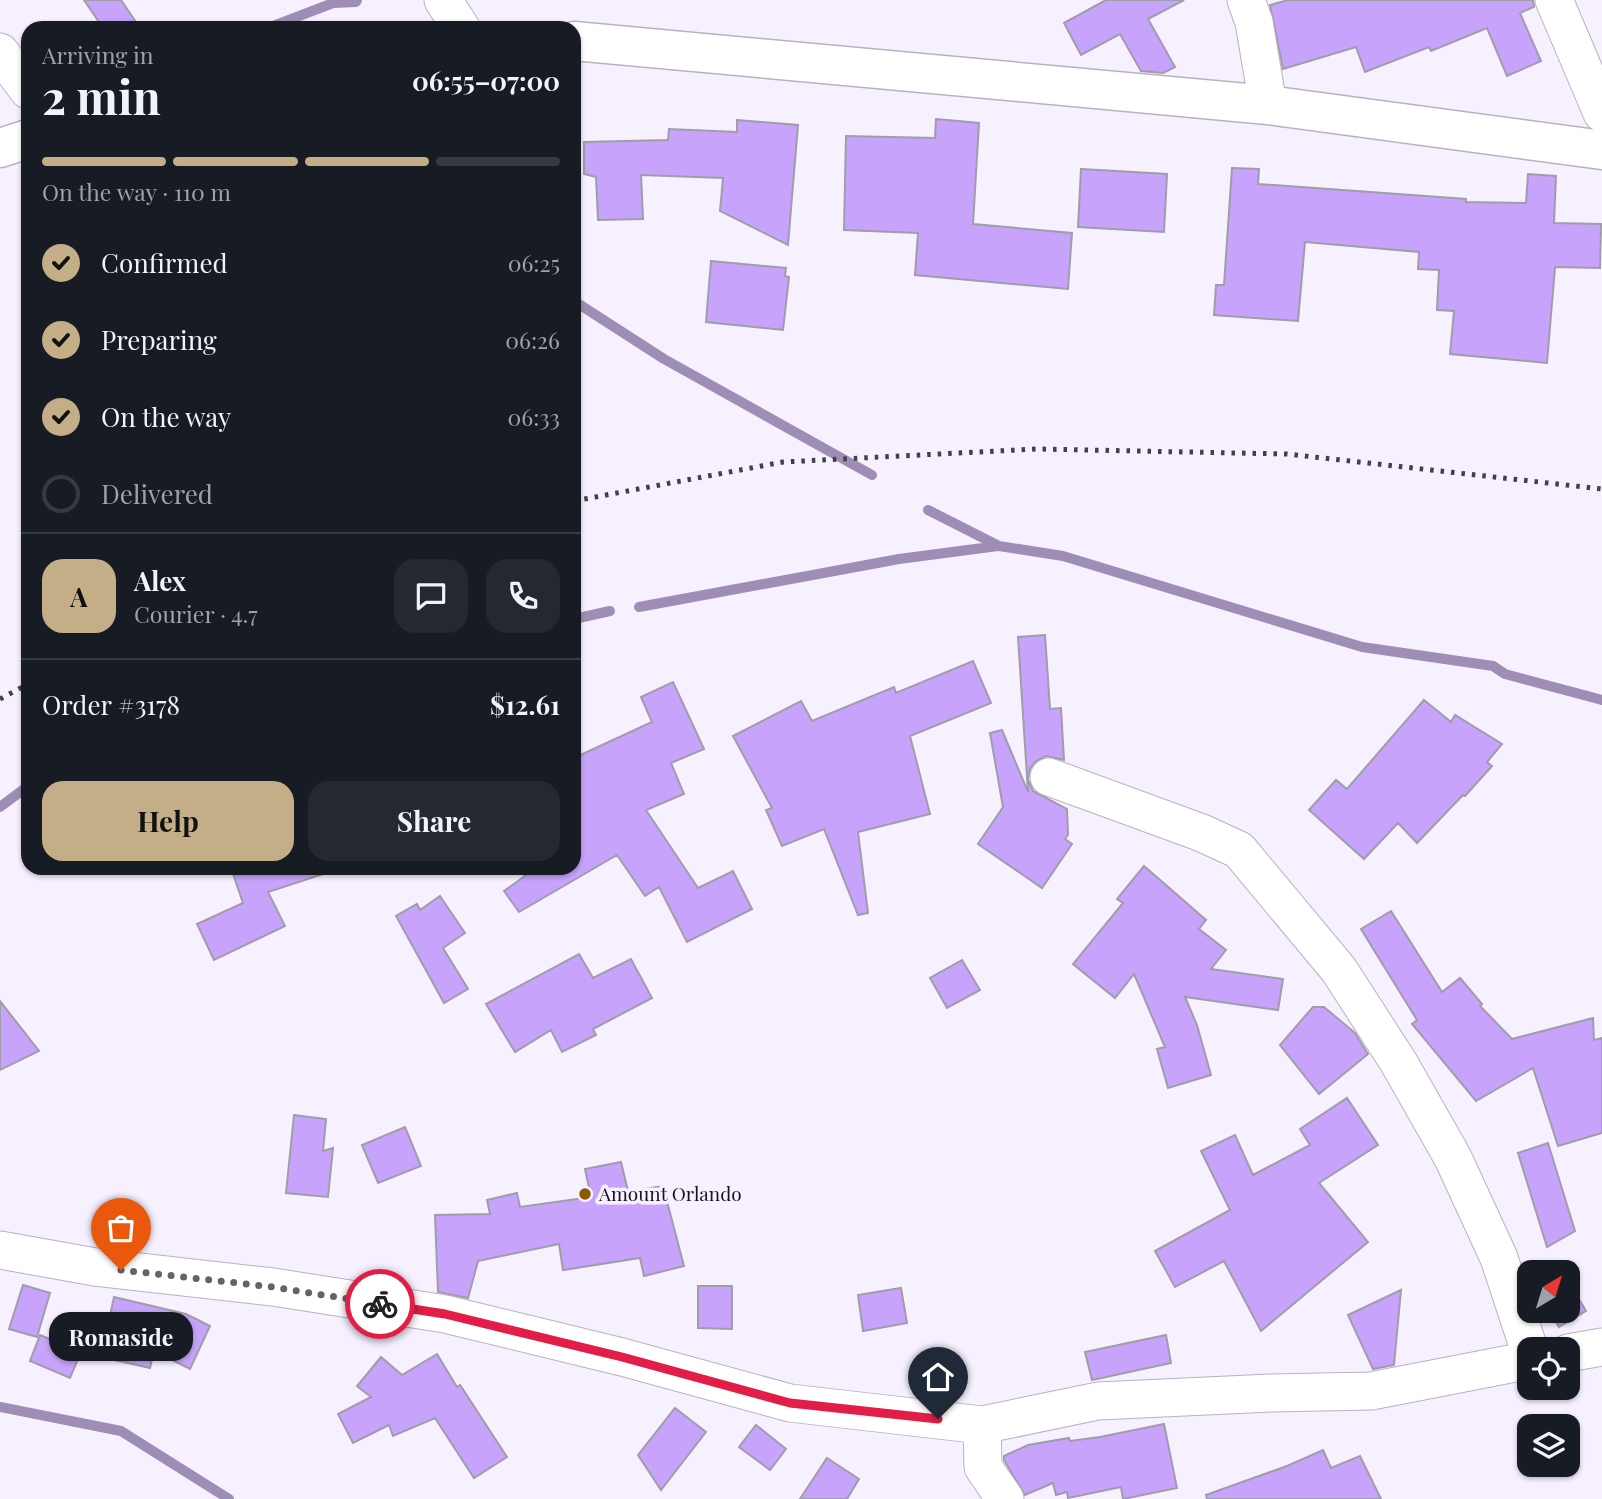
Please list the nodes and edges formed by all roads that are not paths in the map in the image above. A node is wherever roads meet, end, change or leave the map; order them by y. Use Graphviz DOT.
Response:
graph roads {
  1 [pos="443,0"];
  2 [pos="1246,0"];
  3 [pos="1554,0"];
  4 [pos="456,21"];
  5 [pos="581,42"];
  6 [pos="0,52"];
  7 [pos="21,80"];
  8 [pos="1268,105"];
  9 [pos="1602,113"];
  10 [pos="21,141"];
  11 [pos="0,148"];
  12 [pos="1602,149"];
  13 [pos="1049,776"];
  14 [pos="0,1250"];
  15 [pos="1525,1337"];
  16 [pos="1602,1347"];
  17 [pos="1580,1351"];
  18 [pos="1517,1363"];
  19 [pos="982,1425"];
  20 [pos="1005,1499"];
  1 -- 4 [label="street"];
  2 -- 8 [label="street"];
  3 -- 9 [label="street"];
  5 -- 8 [label="street"];
  6 -- 7 [label="street"];
  8 -- 12 [label="street"];
  10 -- 11 [label="street"];
  13 -- 15 [label="street"];
  14 -- 19 [label="street"];
  16 -- 17 [label="street"];
  18 -- 19 [label="street"];
  19 -- 20 [label="street"];
}
